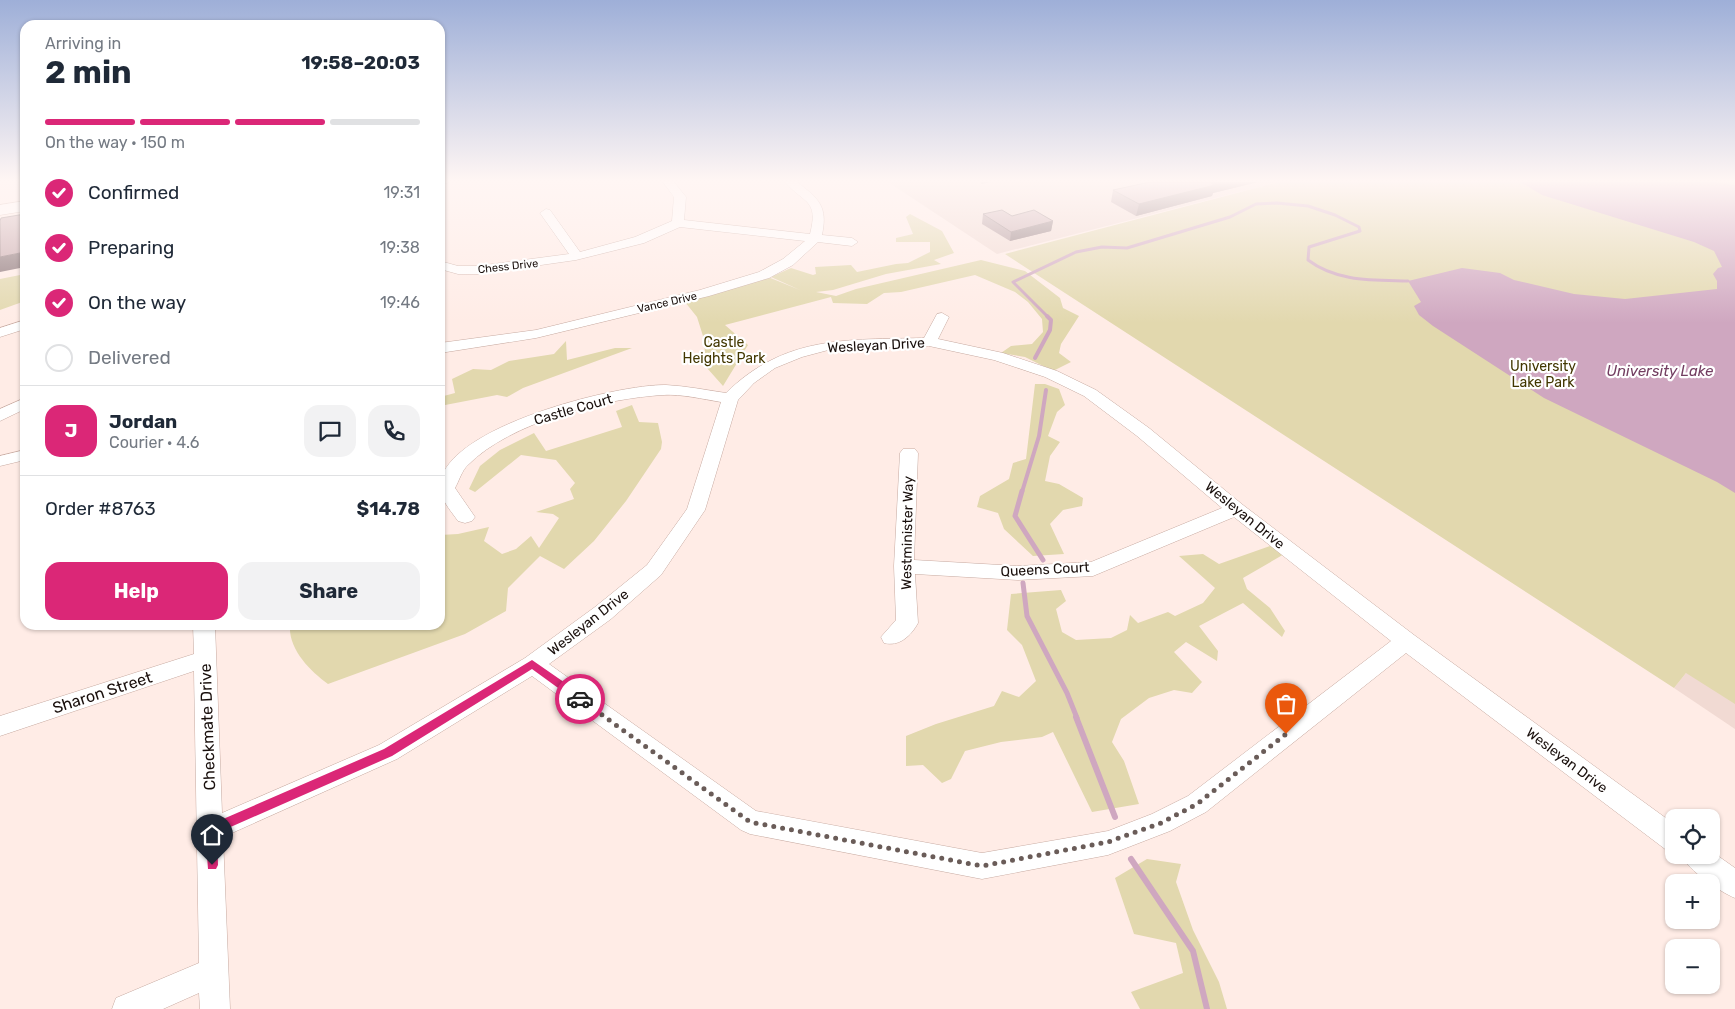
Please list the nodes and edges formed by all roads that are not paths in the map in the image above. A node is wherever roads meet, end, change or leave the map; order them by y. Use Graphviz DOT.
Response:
graph roads {
  1 [pos="557,229"];
  2 [pos="667,229"];
  3 [pos="734,229"];
  4 [pos="817,229"];
  5 [pos="815,238"];
  6 [pos="852,242"];
  7 [pos="576,255"];
  8 [pos="445,266"];
  9 [pos="942,317"];
  10 [pos="20,326"];
  11 [pos="0,333"];
  12 [pos="929,342"];
  13 [pos="445,347"];
  14 [pos="730,398"];
  15 [pos="20,406"];
  16 [pos="0,416"];
  17 [pos="910,453"];
  18 [pos="20,456"];
  19 [pos="0,461"];
  20 [pos="1236,509"];
  21 [pos="465,517"];
  22 [pos="904,566"];
  23 [pos="204,630"];
  24 [pos="892,637"];
  25 [pos="1406,641"];
  26 [pos="205,659"];
  27 [pos="532,664"];
  28 [pos="0,726"];
  29 [pos="211,830"];
  30 [pos="1665,833"];
  31 [pos="1707,864"];
  32 [pos="1735,885"];
  33 [pos="215,971"];
  34 [pos="127,1009"];
  35 [pos="215,1009"];
  1 -- 7 [label="street"];
  2 -- 7 [label="street, Chess Drive"];
  3 -- 5 [label="street"];
  4 -- 5 [label="street"];
  5 -- 6 [label="street"];
  5 -- 13 [label="street, Vance Drive"];
  7 -- 8 [label="street, Chess Drive"];
  9 -- 12 [label="street"];
  10 -- 11 [label="street"];
  12 -- 14 [label="street, Wesleyan Drive"];
  12 -- 20 [label="street, Wesleyan Drive"];
  14 -- 21 [label="street, Castle Court"];
  14 -- 27 [label="street, Wesleyan Drive"];
  15 -- 16 [label="street"];
  17 -- 22 [label="street, Westminister Way"];
  18 -- 19 [label="street"];
  20 -- 22 [label="street, Queens Court"];
  20 -- 25 [label="street, Wesleyan Drive"];
  22 -- 24 [label="street, Westminister Way"];
  23 -- 26 [label="street, Checkmate Drive"];
  25 -- 27 [label="street"];
  25 -- 30 [label="street, Wesleyan Drive"];
  26 -- 28 [label="street, Sharon Street"];
  26 -- 29 [label="street, Checkmate Drive"];
  27 -- 29 [label="street, Wesleyan Drive"];
  29 -- 33 [label="street, Checkmate Drive"];
  31 -- 32 [label="street"];
  33 -- 34 [label="street"];
  33 -- 35 [label="street, Checkmate Drive"];
}
